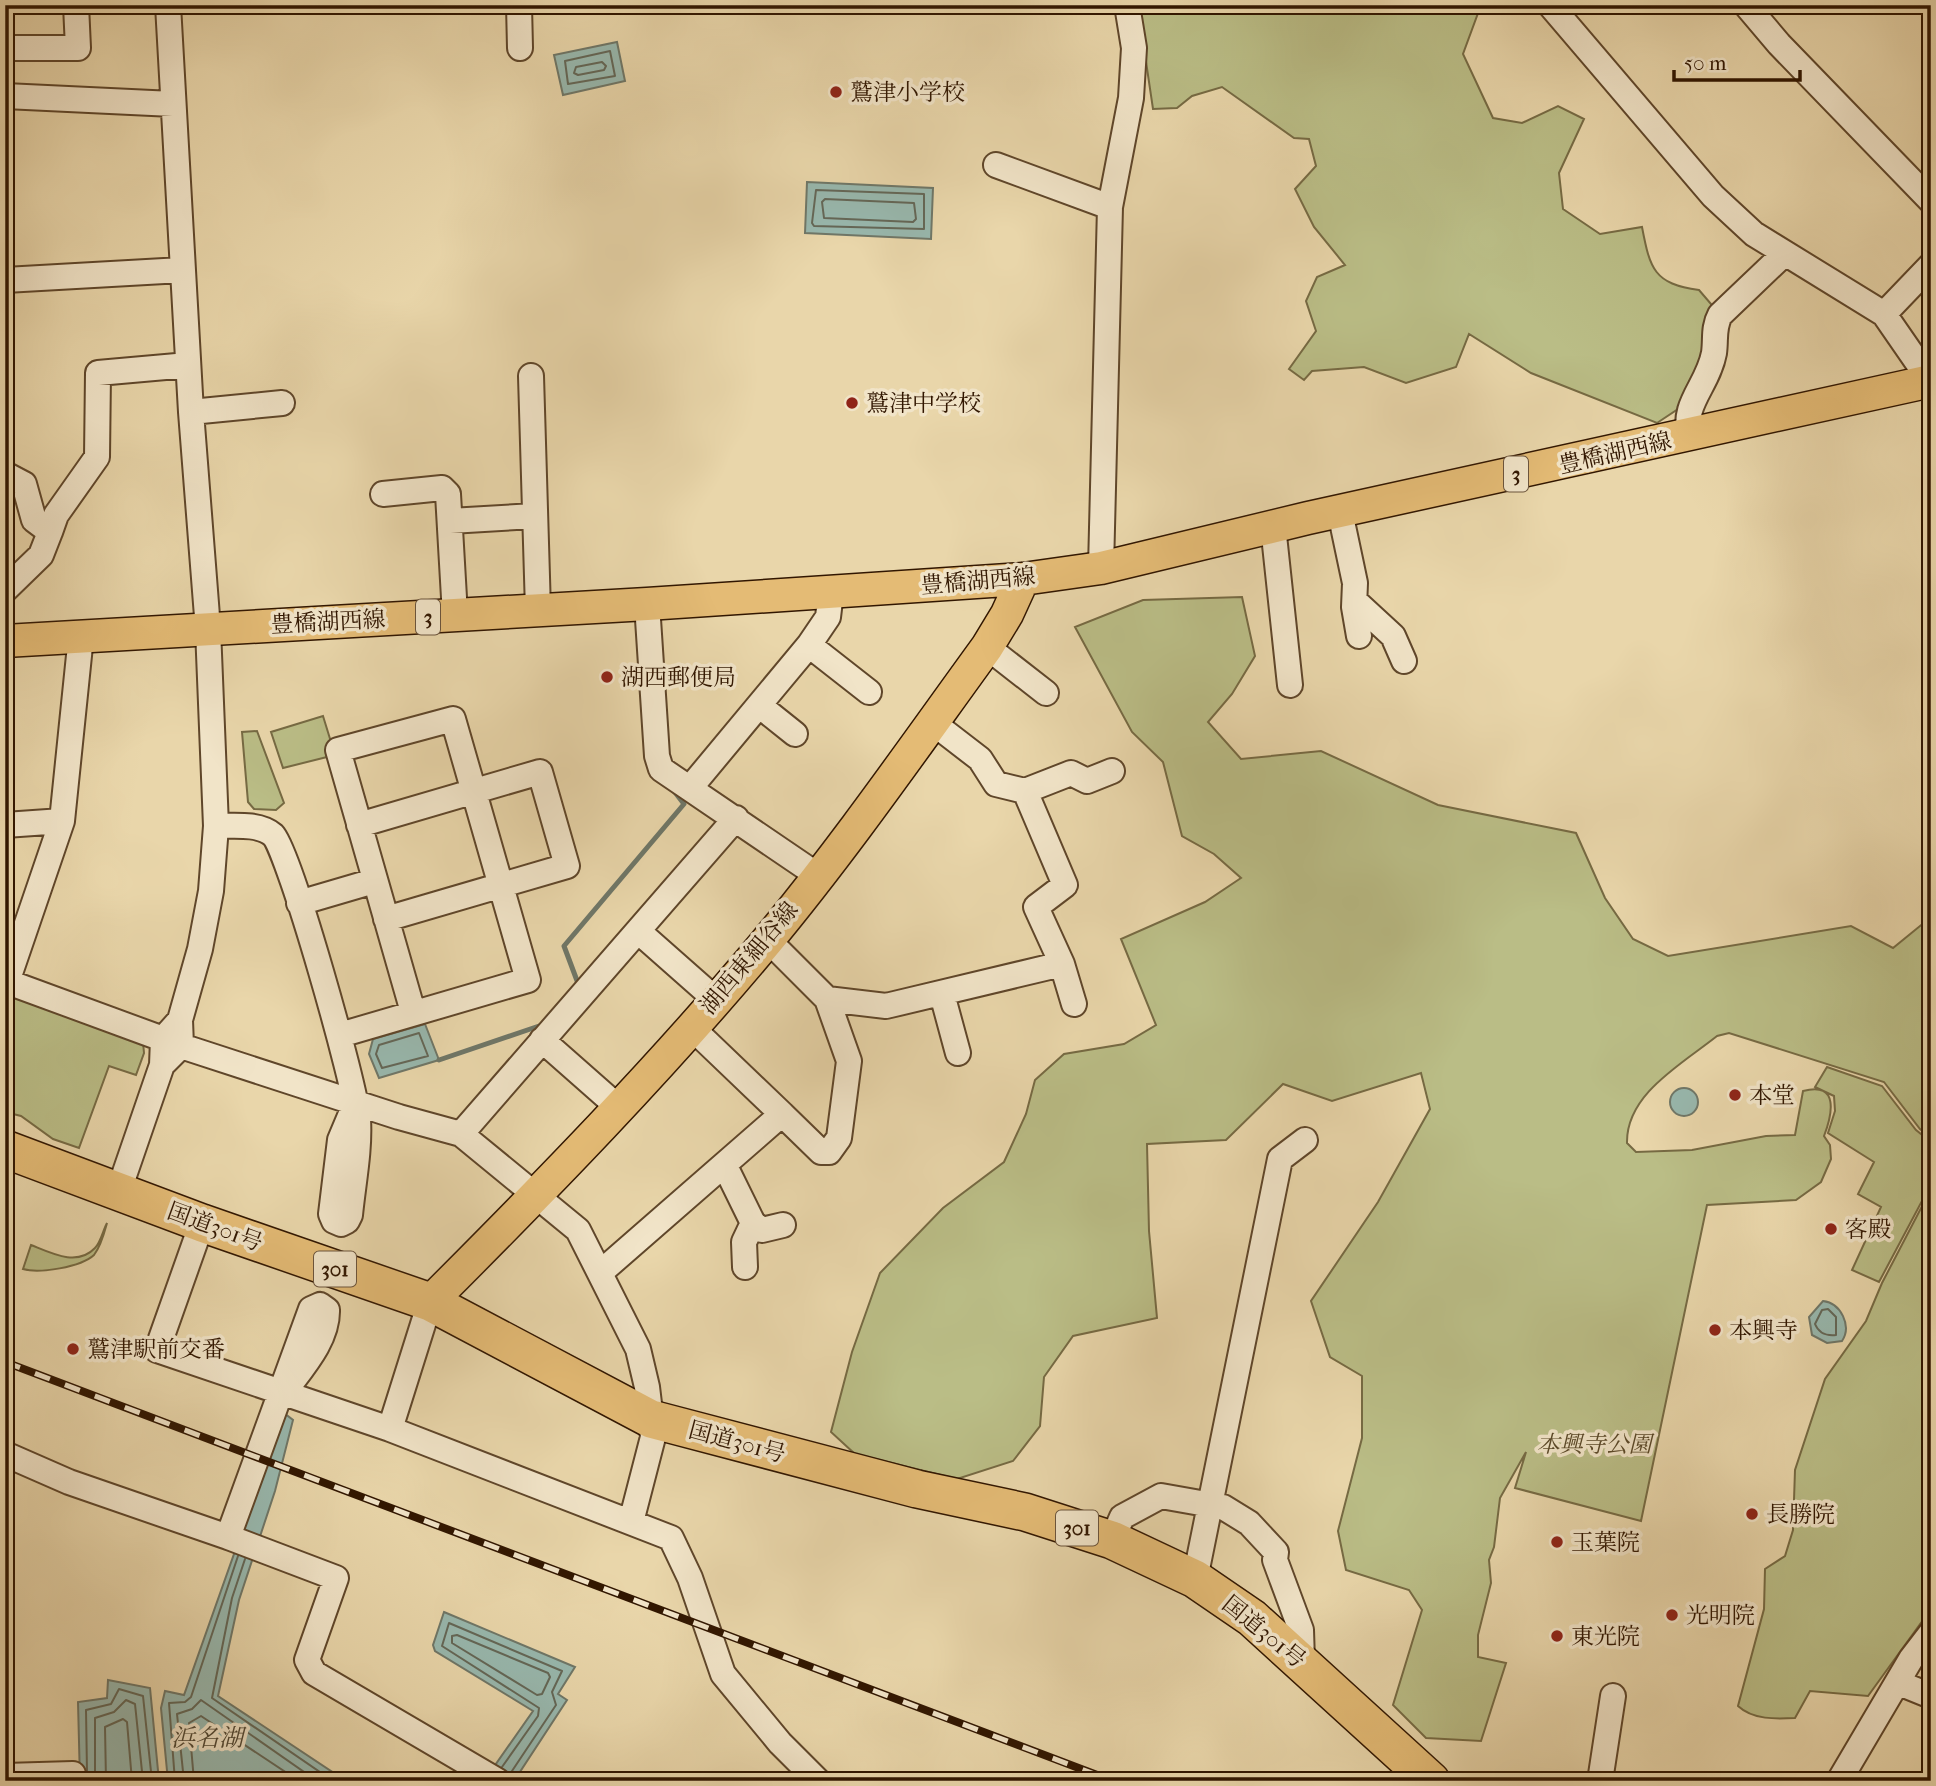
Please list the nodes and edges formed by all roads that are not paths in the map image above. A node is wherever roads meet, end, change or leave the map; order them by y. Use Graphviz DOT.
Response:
graph roads {
  1 [pos="76,5"];
  2 [pos="168,5"];
  3 [pos="519,5"];
  4 [pos="1126,5"];
  5 [pos="1550,5"];
  6 [pos="1746,5"];
  7 [pos="5,48"];
  8 [pos="520,48"];
  9 [pos="5,96"];
  10 [pos="173,104"];
  11 [pos="996,165"];
  12 [pos="1931,201"];
  13 [pos="1110,207"];
  14 [pos="1785,253"];
  15 [pos="1931,265"];
  16 [pos="182,270"];
  17 [pos="5,280"];
  18 [pos="1884,314"];
  19 [pos="188,365"];
  20 [pos="531,376"];
  21 [pos="1931,382"];
  22 [pos="282,403"];
  23 [pos="191,412"];
  24 [pos="1690,436"];
  25 [pos="5,474"];
  26 [pos="383,494"];
  27 [pos="1340,512"];
  28 [pos="534,516"];
  29 [pos="450,521"];
  30 [pos="1273,526"];
  31 [pos="50,532"];
  32 [pos="1101,568"];
  33 [pos="1023,579"];
  34 [pos="5,590"];
  35 [pos="831,592"];
  36 [pos="1355,601"];
  37 [pos="648,604"];
  38 [pos="538,610"];
  39 [pos="455,615"];
  40 [pos="208,629"];
  41 [pos="81,636"];
  42 [pos="1359,636"];
  43 [pos="5,641"];
  44 [pos="809,645"];
  45 [pos="986,647"];
  46 [pos="1404,661"];
  47 [pos="1290,685"];
  48 [pos="869,692"];
  49 [pos="1046,693"];
  50 [pos="760,706"];
  51 [pos="932,722"];
  52 [pos="795,734"];
  53 [pos="1112,771"];
  54 [pos="690,788"];
  55 [pos="1025,791"];
  56 [pos="475,793"];
  57 [pos="736,818"];
  58 [pos="62,821"];
  59 [pos="5,825"];
  60 [pos="359,825"];
  61 [pos="216,826"];
  62 [pos="817,875"];
  63 [pos="374,881"];
  64 [pos="500,886"];
  65 [pos="299,903"];
  66 [pos="386,919"];
  67 [pos="638,930"];
  68 [pos="768,940"];
  69 [pos="1062,964"];
  70 [pos="6,981"];
  71 [pos="942,994"];
  72 [pos="715,999"];
  73 [pos="827,999"];
  74 [pos="1074,1004"];
  75 [pos="413,1012"];
  76 [pos="690,1026"];
  77 [pos="340,1035"];
  78 [pos="542,1040"];
  79 [pos="172,1042"];
  80 [pos="958,1054"];
  81 [pos="356,1102"];
  82 [pos="618,1107"];
  83 [pos="782,1114"];
  84 [pos="461,1134"];
  85 [pos="1305,1140"];
  86 [pos="5,1149"];
  87 [pos="725,1166"];
  88 [pos="119,1190"];
  89 [pos="534,1197"];
  90 [pos="202,1223"];
  91 [pos="752,1223"];
  92 [pos="783,1225"];
  93 [pos="745,1267"];
  94 [pos="601,1272"];
  95 [pos="430,1302"];
  96 [pos="283,1394"];
  97 [pos="651,1419"];
  98 [pos="390,1429"];
  99 [pos="5,1454"];
  100 [pos="1210,1505"];
  101 [pos="631,1521"];
  102 [pos="228,1536"];
  103 [pos="1112,1540"];
  104 [pos="1195,1579"];
  105 [pos="1931,1633"];
  106 [pos="1302,1661"];
  107 [pos="1899,1683"];
  108 [pos="1613,1696"];
  109 [pos="1931,1696"];
  110 [pos="73,1774"];
  111 [pos="5,1776"];
  112 [pos="492,1777"];
  113 [pos="818,1781"];
  114 [pos="1431,1781"];
  115 [pos="1600,1781"];
  116 [pos="1839,1781"];
  1 -- 7 [label="street"];
  2 -- 10 [label="street"];
  3 -- 8 [label="street"];
  4 -- 13 [label="street"];
  5 -- 14 [label="street"];
  6 -- 12 [label="street"];
  9 -- 10 [label="street"];
  10 -- 16 [label="street"];
  11 -- 13 [label="street"];
  13 -- 32 [label="street"];
  14 -- 18 [label="street"];
  14 -- 24 [label="street"];
  15 -- 18 [label="street"];
  16 -- 17 [label="street"];
  16 -- 19 [label="street"];
  18 -- 21 [label="street"];
  19 -- 23 [label="street"];
  19 -- 31 [label="street"];
  20 -- 28 [label="street"];
  21 -- 24 [label="main road, 豊橋湖西線 / 3"];
  22 -- 23 [label="street"];
  23 -- 40 [label="street"];
  24 -- 27 [label="main road, 豊橋湖西線 / 3"];
  25 -- 31 [label="street"];
  26 -- 29 [label="street"];
  27 -- 30 [label="main road, 豊橋湖西線 / 3"];
  27 -- 36 [label="street"];
  28 -- 29 [label="street"];
  28 -- 38 [label="street"];
  29 -- 39 [label="street"];
  30 -- 32 [label="main road, 豊橋湖西線 / 3"];
  30 -- 47 [label="street"];
  31 -- 34 [label="street"];
  32 -- 33 [label="main road, 豊橋湖西線 / 3"];
  33 -- 35 [label="main road, 豊橋湖西線 / 3"];
  33 -- 45 [label="main road, 湖西東細谷線"];
  35 -- 37 [label="main road, 豊橋湖西線 / 3"];
  35 -- 44 [label="street"];
  36 -- 42 [label="street"];
  36 -- 46 [label="street"];
  37 -- 38 [label="main road, 豊橋湖西線 / 3"];
  37 -- 54 [label="street"];
  38 -- 39 [label="main road, 豊橋湖西線 / 3"];
  39 -- 40 [label="main road, 豊橋湖西線 / 3"];
  40 -- 41 [label="main road, 豊橋湖西線 / 3"];
  40 -- 61 [label="street"];
  41 -- 43 [label="main road, 豊橋湖西線 / 3"];
  41 -- 58 [label="street"];
  44 -- 48 [label="street"];
  44 -- 50 [label="street"];
  45 -- 49 [label="street"];
  45 -- 51 [label="main road, 湖西東細谷線"];
  50 -- 52 [label="street"];
  50 -- 54 [label="street"];
  51 -- 55 [label="street"];
  51 -- 62 [label="main road, 湖西東細谷線"];
  53 -- 55 [label="street"];
  54 -- 57 [label="street"];
  55 -- 69 [label="street"];
  56 -- 60 [label="street"];
  56 -- 60 [label="street"];
  56 -- 64 [label="street"];
  56 -- 64 [label="street"];
  57 -- 62 [label="street"];
  57 -- 67 [label="street"];
  58 -- 59 [label="street"];
  58 -- 70 [label="street"];
  60 -- 63 [label="street"];
  61 -- 65 [label="street"];
  61 -- 79 [label="street"];
  62 -- 68 [label="main road, 湖西東細谷線"];
  63 -- 65 [label="street"];
  63 -- 66 [label="street"];
  64 -- 66 [label="street"];
  64 -- 75 [label="street"];
  65 -- 77 [label="street"];
  66 -- 75 [label="street"];
  67 -- 72 [label="street"];
  67 -- 78 [label="street"];
  68 -- 72 [label="main road, 湖西東細谷線"];
  68 -- 73 [label="street"];
  69 -- 71 [label="street"];
  69 -- 74 [label="street"];
  70 -- 79 [label="street"];
  71 -- 73 [label="street"];
  71 -- 80 [label="street"];
  72 -- 76 [label="main road, 湖西東細谷線"];
  73 -- 83 [label="street"];
  75 -- 77 [label="street"];
  76 -- 82 [label="main road, 湖西東細谷線"];
  76 -- 83 [label="street"];
  77 -- 81 [label="street"];
  78 -- 82 [label="street"];
  78 -- 84 [label="street"];
  79 -- 81 [label="street"];
  79 -- 88 [label="street"];
  81 -- 84 [label="street"];
  82 -- 89 [label="main road, 湖西東細谷線"];
  83 -- 87 [label="street"];
  84 -- 89 [label="street"];
  85 -- 100 [label="street"];
  86 -- 88 [label="highway, 国道301号 / 301"];
  87 -- 91 [label="street"];
  87 -- 94 [label="street"];
  88 -- 90 [label="highway, 国道301号 / 301"];
  89 -- 94 [label="street"];
  89 -- 95 [label="main road, 湖西東細谷線"];
  90 -- 95 [label="highway, 国道301号 / 301"];
  90 -- 96 [label="street"];
  91 -- 92 [label="street"];
  91 -- 93 [label="street"];
  94 -- 97 [label="street"];
  95 -- 97 [label="highway, 国道301号 / 301"];
  95 -- 98 [label="street"];
  96 -- 98 [label="street"];
  96 -- 102 [label="street"];
  97 -- 101 [label="street"];
  97 -- 103 [label="highway, 国道301号 / 301"];
  98 -- 101 [label="street"];
  99 -- 102 [label="street"];
  100 -- 103 [label="street"];
  100 -- 104 [label="street"];
  100 -- 106 [label="street"];
  101 -- 113 [label="street"];
  102 -- 112 [label="street"];
  103 -- 104 [label="highway, 国道301号 / 301"];
  104 -- 106 [label="highway, 国道301号 / 301"];
  105 -- 107 [label="street"];
  106 -- 114 [label="highway, 国道301号 / 301"];
  107 -- 109 [label="street"];
  107 -- 116 [label="street"];
  108 -- 115 [label="street"];
  110 -- 111 [label="street"];
}
